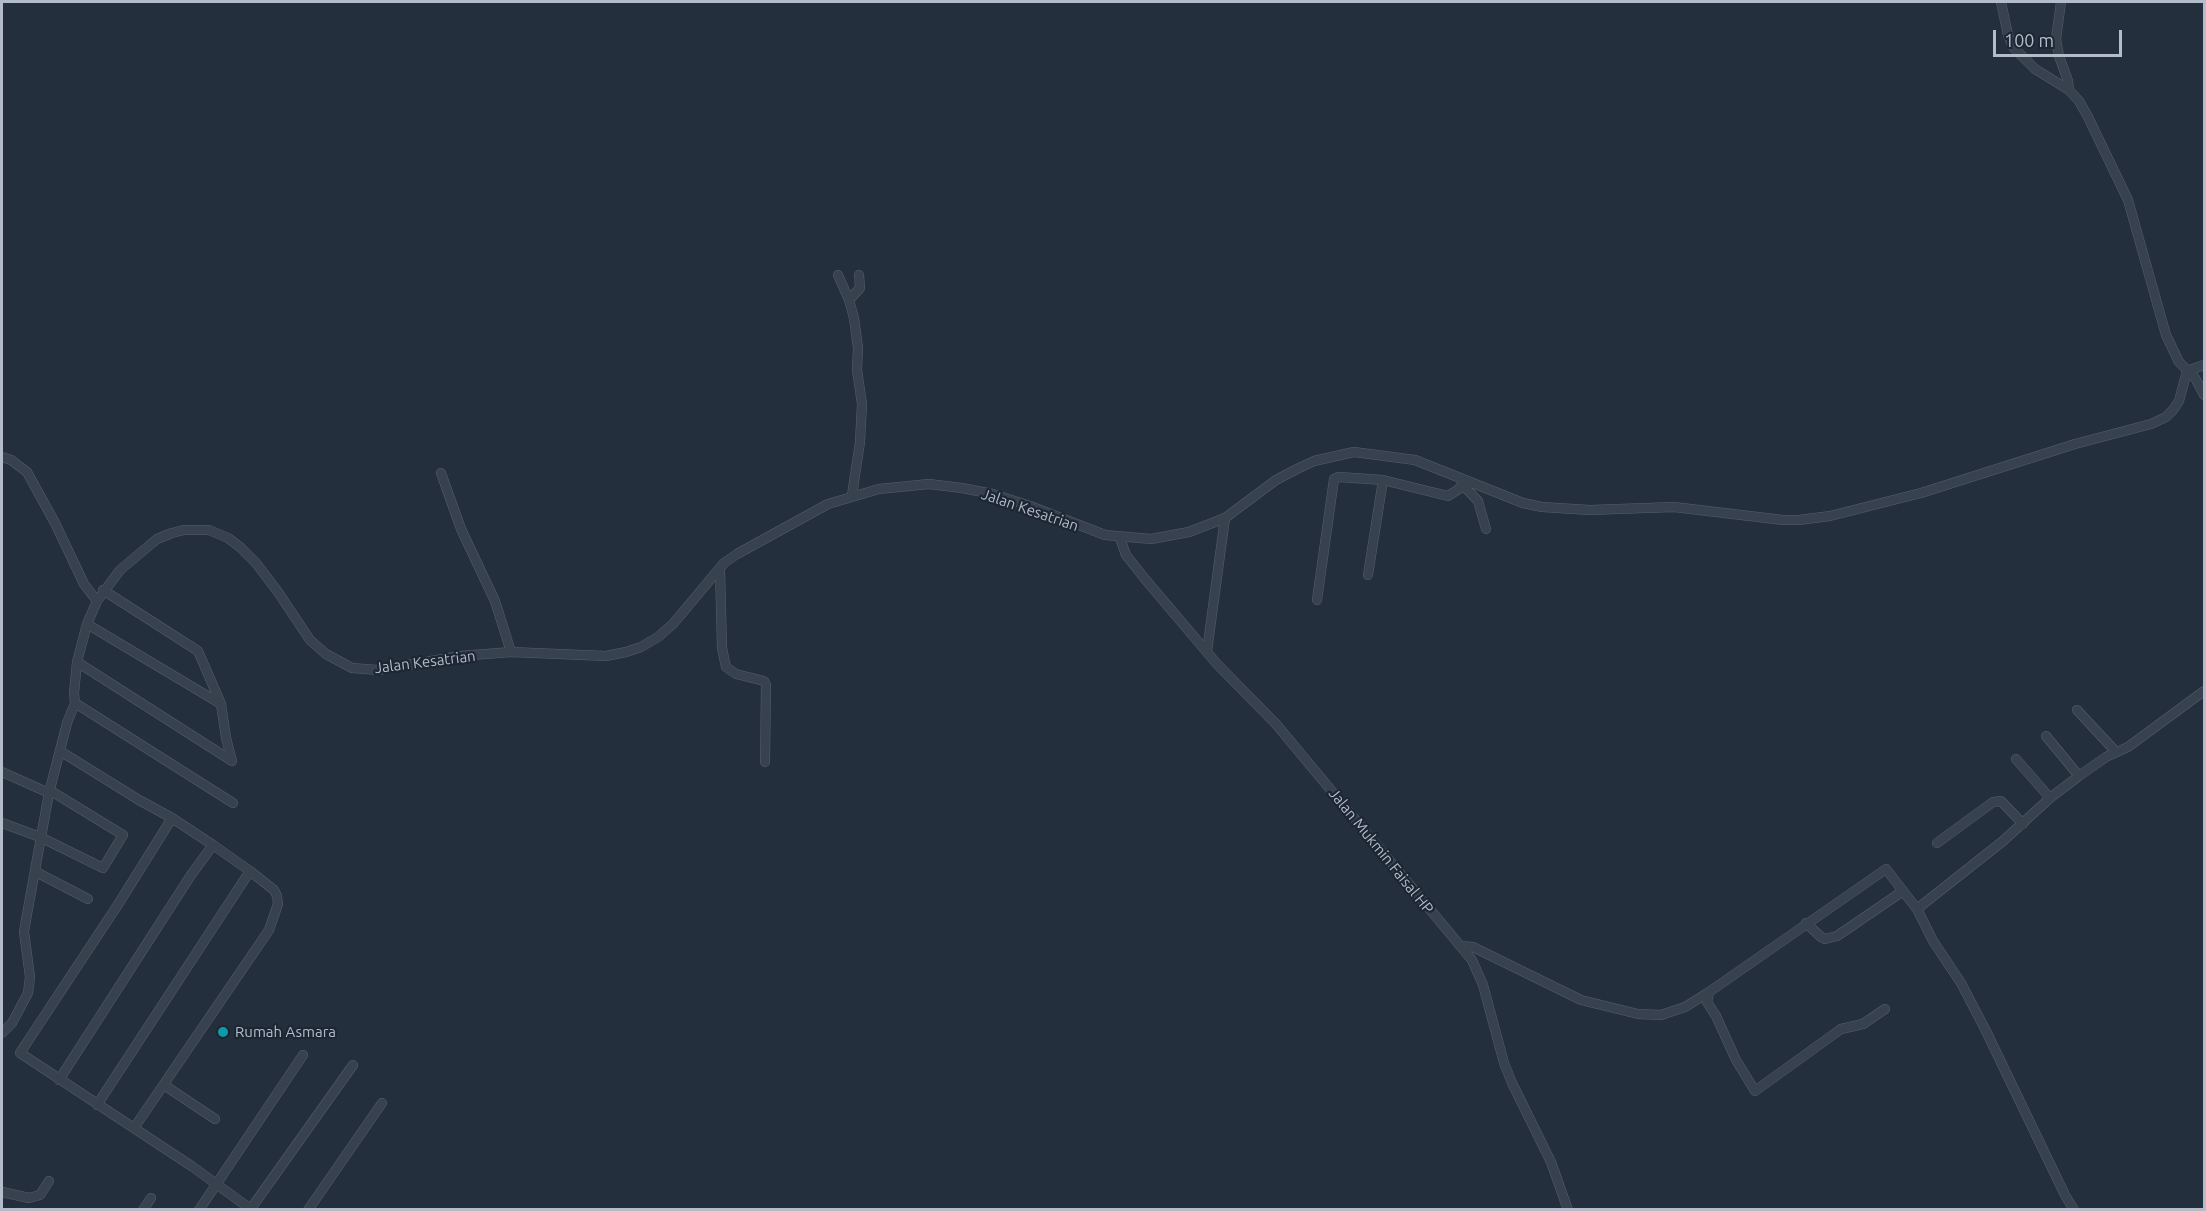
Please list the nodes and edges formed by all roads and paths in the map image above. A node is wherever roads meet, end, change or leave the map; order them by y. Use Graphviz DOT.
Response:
graph roads {
  1 [pos="2001,2"];
  2 [pos="2061,2"];
  3 [pos="2068,90"];
  4 [pos="838,275"];
  5 [pos="859,275"];
  6 [pos="849,300"];
  7 [pos="2205,364"];
  8 [pos="2187,371"];
  9 [pos="2205,394"];
  10 [pos="2,457"];
  11 [pos="441,473"];
  12 [pos="1383,480"];
  13 [pos="1463,482"];
  14 [pos="852,495"];
  15 [pos="1226,518"];
  16 [pos="1486,530"];
  17 [pos="1120,537"];
  18 [pos="720,569"];
  19 [pos="1368,575"];
  20 [pos="103,590"];
  21 [pos="1317,600"];
  22 [pos="97,601"];
  23 [pos="87,624"];
  24 [pos="1207,651"];
  25 [pos="511,652"];
  26 [pos="77,662"];
  27 [pos="2205,692"];
  28 [pos="75,704"];
  29 [pos="221,704"];
  30 [pos="2077,710"];
  31 [pos="2046,736"];
  32 [pos="60,751"];
  33 [pos="2116,752"];
  34 [pos="2016,759"];
  35 [pos="765,762"];
  36 [pos="2,772"];
  37 [pos="2079,776"];
  38 [pos="50,792"];
  39 [pos="2050,798"];
  40 [pos="233,803"];
  41 [pos="172,818"];
  42 [pos="2,823"];
  43 [pos="2023,824"];
  44 [pos="40,837"];
  45 [pos="1937,843"];
  46 [pos="213,845"];
  47 [pos="250,871"];
  48 [pos="36,872"];
  49 [pos="1904,891"];
  50 [pos="88,899"];
  51 [pos="1917,909"];
  52 [pos="1806,923"];
  53 [pos="1460,946"];
  54 [pos="1709,992"];
  55 [pos="1885,1009"];
  56 [pos="2,1033"];
  57 [pos="303,1055"];
  58 [pos="353,1065"];
  59 [pos="59,1080"];
  60 [pos="164,1085"];
  61 [pos="382,1103"];
  62 [pos="97,1105"];
  63 [pos="215,1119"];
  64 [pos="134,1128"];
  65 [pos="49,1182"];
  66 [pos="217,1184"];
  67 [pos="2,1192"];
  68 [pos="151,1198"];
  69 [pos="143,1209"];
  70 [pos="199,1209"];
  71 [pos="251,1209"];
  72 [pos="308,1209"];
  73 [pos="1568,1209"];
  74 [pos="2074,1209"];
  1 -- 3 [label="street"];
  2 -- 3 [label="street"];
  3 -- 8 [label="street"];
  4 -- 6 [label="street"];
  5 -- 6 [label="street"];
  6 -- 14 [label="street"];
  7 -- 8 [label="street"];
  8 -- 9 [label="street"];
  8 -- 13 [label="street, Jalan Kesatrian"];
  10 -- 22 [label="street"];
  11 -- 25 [label="street"];
  12 -- 13 [label="street"];
  12 -- 19 [label="street"];
  12 -- 21 [label="street"];
  13 -- 15 [label="street, Jalan Kesatrian"];
  13 -- 16 [label="street"];
  14 -- 17 [label="street, Jalan Kesatrian"];
  14 -- 18 [label="street, Jalan Kesatrian"];
  15 -- 17 [label="street, Jalan Kesatrian"];
  15 -- 24 [label="street"];
  17 -- 24 [label="street, Jalan Mukmin Faisal HP"];
  18 -- 25 [label="street, Jalan Kesatrian"];
  18 -- 35 [label="street"];
  20 -- 22 [label="street, Jalan Kesatrian"];
  20 -- 25 [label="street, Jalan Kesatrian"];
  20 -- 29 [label="street"];
  22 -- 23 [label="street, Jalan Kesatrian"];
  23 -- 26 [label="street, Jalan Kesatrian"];
  23 -- 29 [label="street"];
  24 -- 53 [label="street, Jalan Mukmin Faisal HP"];
  26 -- 28 [label="street, Jalan Kesatrian"];
  26 -- 29 [label="street"];
  27 -- 33 [label="street"];
  28 -- 32 [label="street, Jalan Kesatrian"];
  28 -- 40 [label="street"];
  30 -- 33 [label="street"];
  31 -- 37 [label="street"];
  32 -- 38 [label="street, Jalan Kesatrian"];
  32 -- 41 [label="street"];
  33 -- 37 [label="street"];
  34 -- 39 [label="street"];
  36 -- 38 [label="street"];
  37 -- 39 [label="street"];
  38 -- 44 [label="street, Jalan Kesatrian"];
  38 -- 44 [label="street"];
  39 -- 43 [label="street"];
  41 -- 46 [label="street"];
  41 -- 59 [label="street"];
  42 -- 44 [label="street"];
  43 -- 45 [label="street"];
  43 -- 51 [label="street"];
  44 -- 48 [label="street, Jalan Kesatrian"];
  46 -- 47 [label="street"];
  46 -- 59 [label="street"];
  47 -- 60 [label="street"];
  47 -- 62 [label="street"];
  48 -- 50 [label="street"];
  48 -- 56 [label="street, Jalan Kesatrian"];
  49 -- 51 [label="street"];
  49 -- 52 [label="street"];
  49 -- 52 [label="street"];
  51 -- 74 [label="street"];
  52 -- 54 [label="street"];
  53 -- 54 [label="street"];
  53 -- 73 [label="street, Jalan Mukmin Faisal HP"];
  54 -- 55 [label="street"];
  57 -- 66 [label="street"];
  58 -- 71 [label="street"];
  59 -- 62 [label="street"];
  60 -- 63 [label="street"];
  60 -- 64 [label="street"];
  61 -- 72 [label="street"];
  62 -- 64 [label="street"];
  64 -- 66 [label="street"];
  65 -- 67 [label="street"];
  66 -- 70 [label="street"];
  66 -- 71 [label="street"];
  68 -- 69 [label="street"];
}
